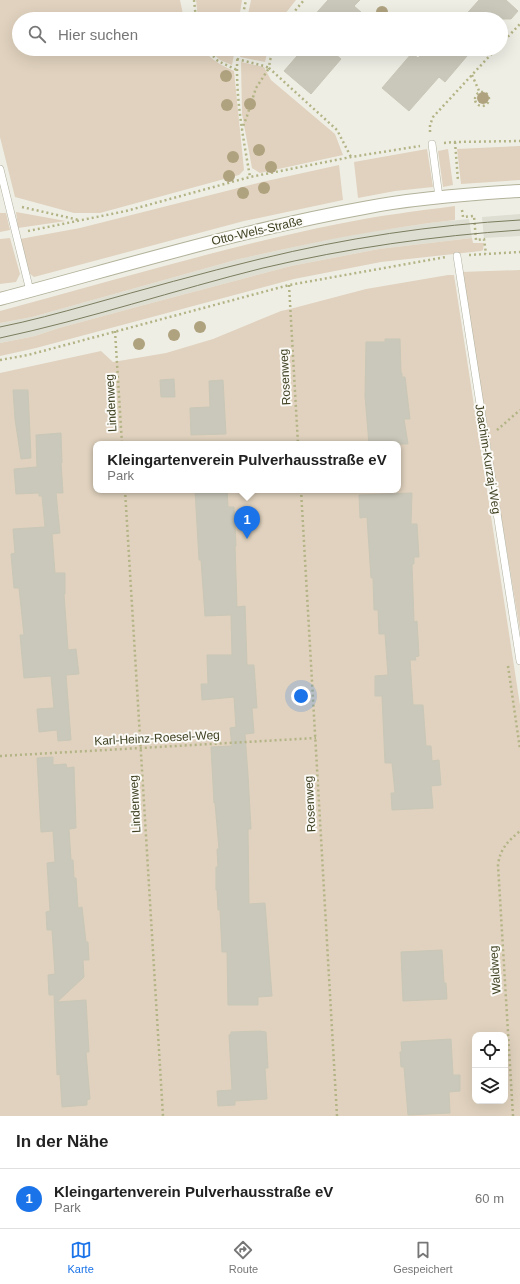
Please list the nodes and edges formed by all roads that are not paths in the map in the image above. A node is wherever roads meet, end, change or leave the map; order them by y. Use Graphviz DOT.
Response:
graph roads {
  1 [pos="432,144"];
  2 [pos="0,169"];
  3 [pos="520,191"];
  4 [pos="439,198"];
  5 [pos="457,256"];
  6 [pos="30,291"];
  7 [pos="0,299"];
  8 [pos="520,661"];
  1 -- 4 [label="lane"];
  2 -- 6 [label="lane"];
  3 -- 4 [label="street, Otto-Wels-Straße"];
  4 -- 6 [label="street, Otto-Wels-Straße"];
  5 -- 8 [label="lane, Joachim-Kurzaj-Weg"];
  6 -- 7 [label="street, Otto-Wels-Straße"];
}
